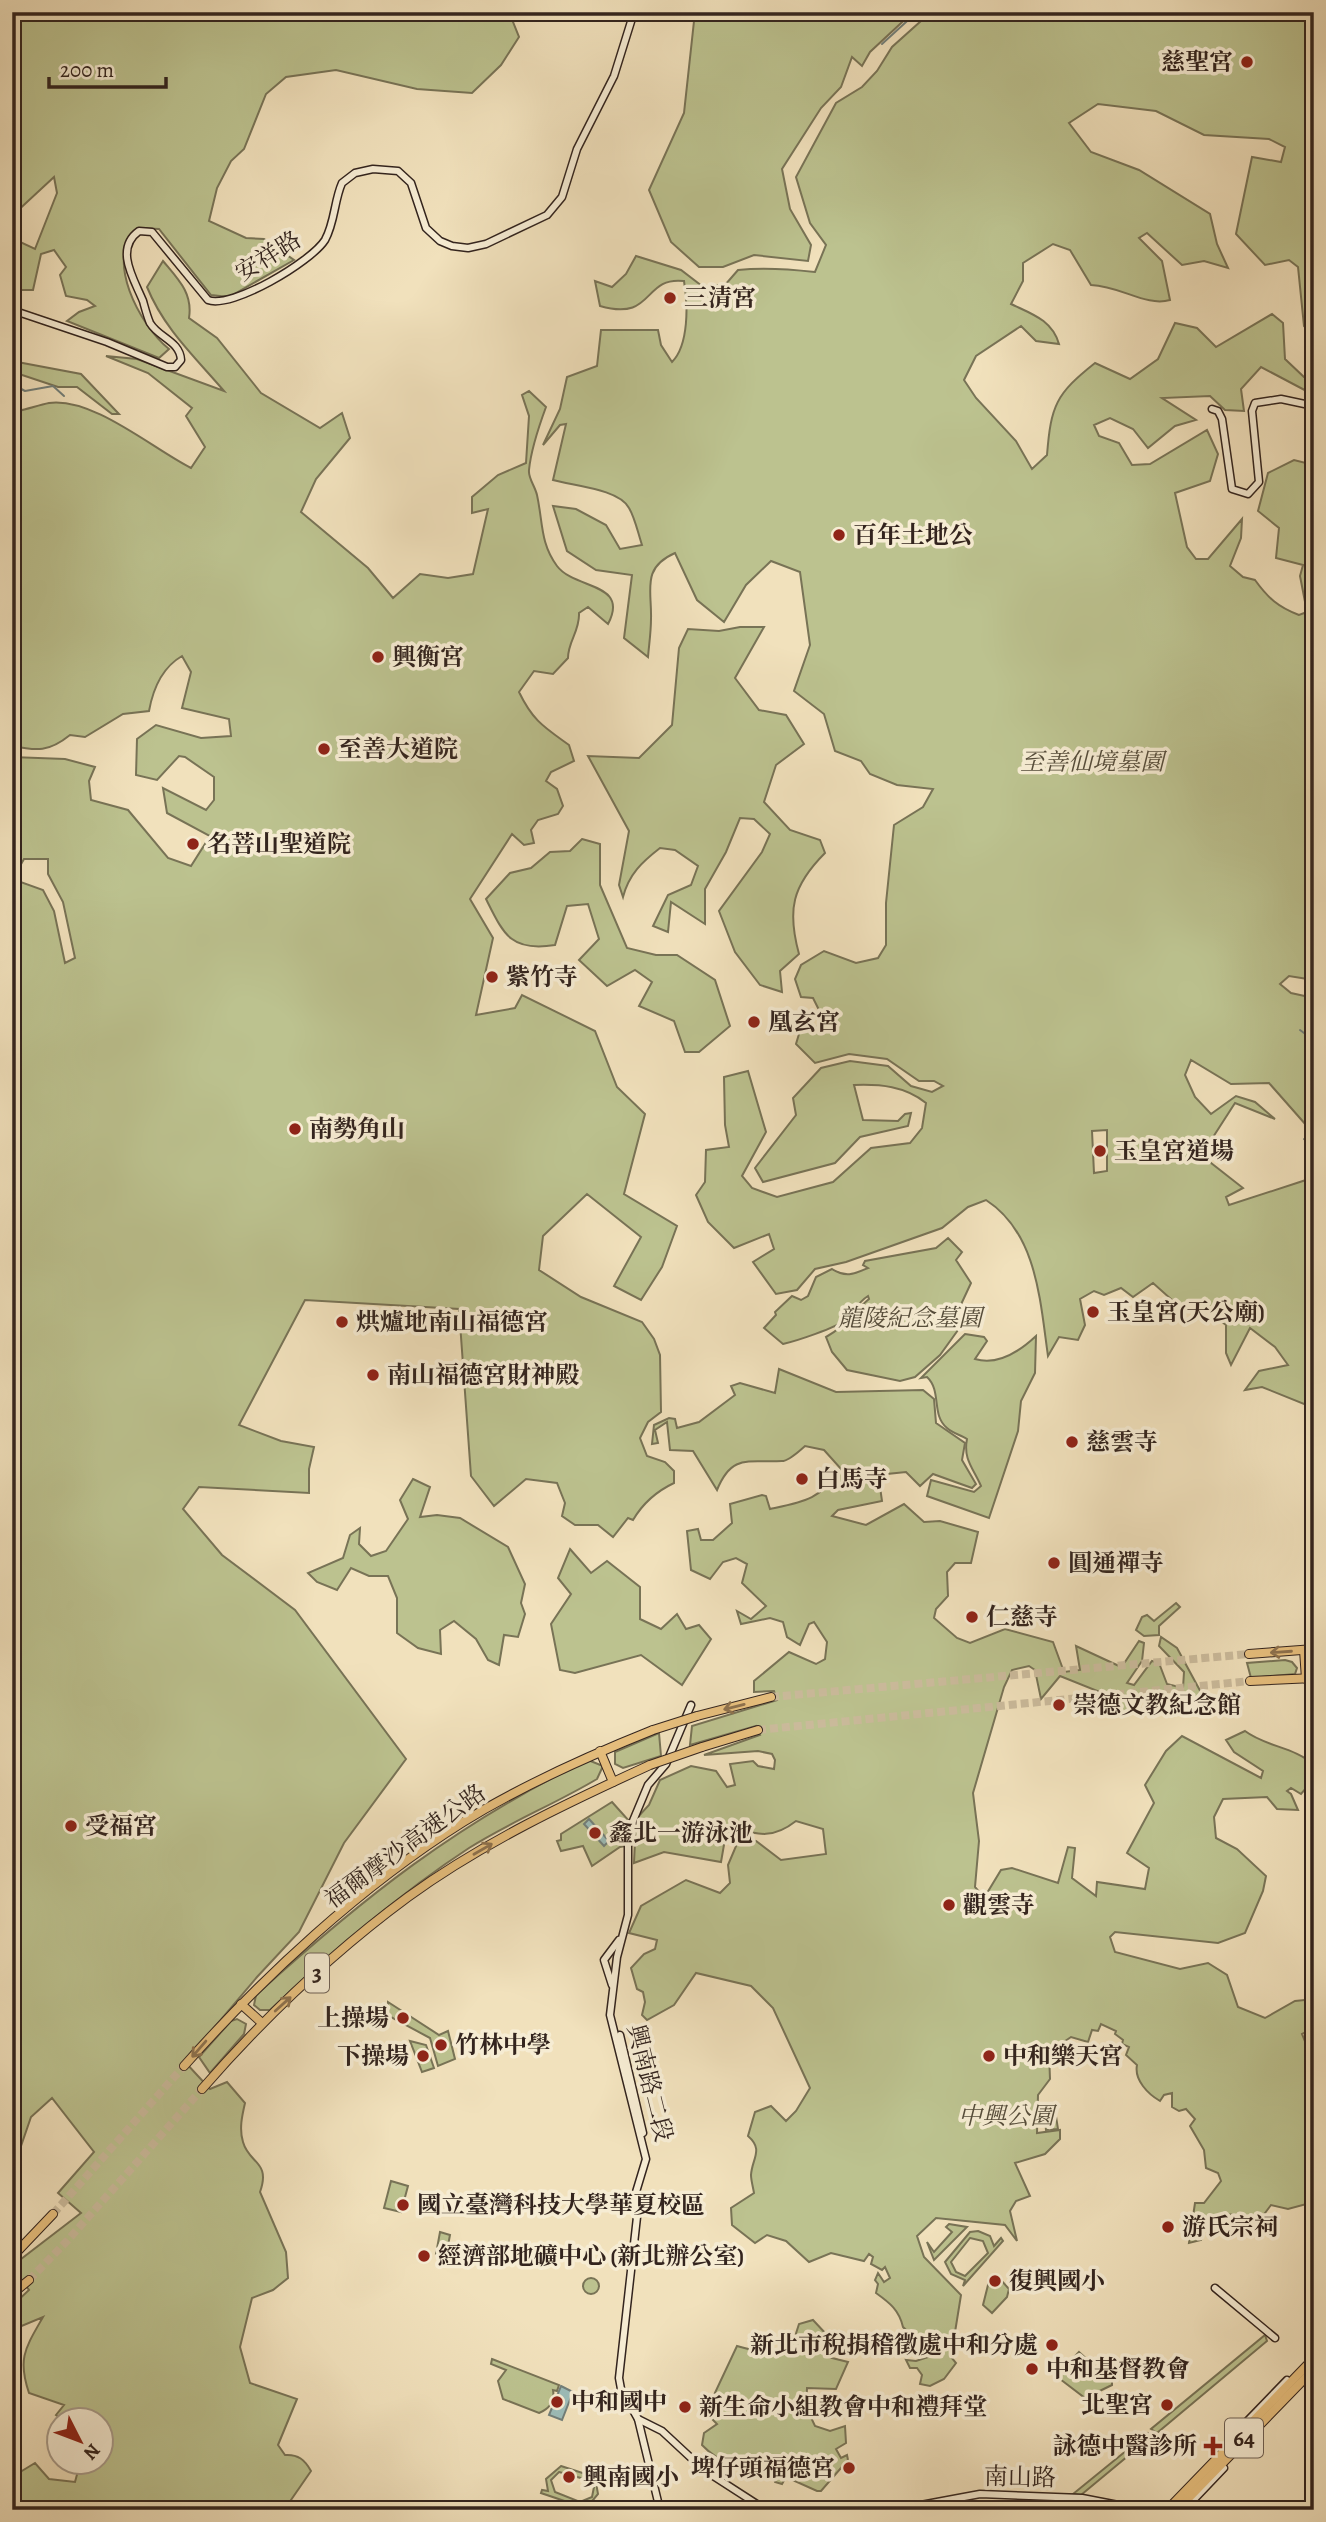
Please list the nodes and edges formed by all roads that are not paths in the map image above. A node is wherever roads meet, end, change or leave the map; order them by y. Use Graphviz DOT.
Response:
graph roads {
  1 [pos="634,12"];
  2 [pos="12,310"];
  3 [pos="1314,406"];
  4 [pos="1212,409"];
  5 [pos="1314,1649"];
  6 [pos="1304,1650"];
  7 [pos="1249,1654"];
  8 [pos="1310,1679"];
  9 [pos="1250,1681"];
  10 [pos="771,1697"];
  11 [pos="691,1705"];
  12 [pos="758,1731"];
  13 [pos="600,1751"];
  14 [pos="612,1782"];
  15 [pos="626,1926"];
  16 [pos="612,2002"];
  17 [pos="241,2004"];
  18 [pos="262,2023"];
  19 [pos="184,2066"];
  20 [pos="202,2089"];
  21 [pos="53,2214"];
  22 [pos="12,2257"];
  23 [pos="29,2280"];
  24 [pos="1216,2288"];
  25 [pos="12,2294"];
  26 [pos="1275,2338"];
  27 [pos="1314,2357"];
  28 [pos="1314,2369"];
  29 [pos="638,2419"];
  30 [pos="660,2510"];
  31 [pos="766,2510"];
  32 [pos="894,2510"];
  33 [pos="1144,2510"];
  34 [pos="1170,2510"];
  35 [pos="1184,2510"];
  1 -- 2 [label="street, 安祥路"];
  3 -- 4 [label="street"];
  5 -- 6 [label="highway"];
  6 -- 7 [label="highway, one-way"];
  6 -- 8 [label="highway"];
  8 -- 9 [label="highway"];
  10 -- 13 [label="highway, 福爾摩沙高速公路 / 3, one-way, bridge"];
  11 -- 15 [label="street, 興南路二段"];
  12 -- 14 [label="highway, 福爾摩沙高速公路 / 3, bridge"];
  13 -- 14 [label="highway"];
  13 -- 17 [label="highway, 福爾摩沙高速公路 / 3"];
  18 -- 14 [label="highway, 福爾摩沙高速公路 / 3, one-way"];
  15 -- 16 [label="street, 興南路二段"];
  15 -- 16 [label="street, 興南路二段"];
  16 -- 29 [label="street, 興南路二段"];
  17 -- 18 [label="highway"];
  17 -- 19 [label="highway, 福爾摩沙高速公路 / 3, one-way"];
  18 -- 20 [label="highway, 福爾摩沙高速公路 / 3"];
  21 -- 22 [label="highway"];
  23 -- 25 [label="highway"];
  24 -- 26 [label="street"];
  27 -- 34 [label="highway, 64"];
  28 -- 34 [label="highway, 64"];
  28 -- 35 [label="street"];
  29 -- 30 [label="street"];
  29 -- 31 [label="street"];
  32 -- 33 [label="street, 南山路"];
}
